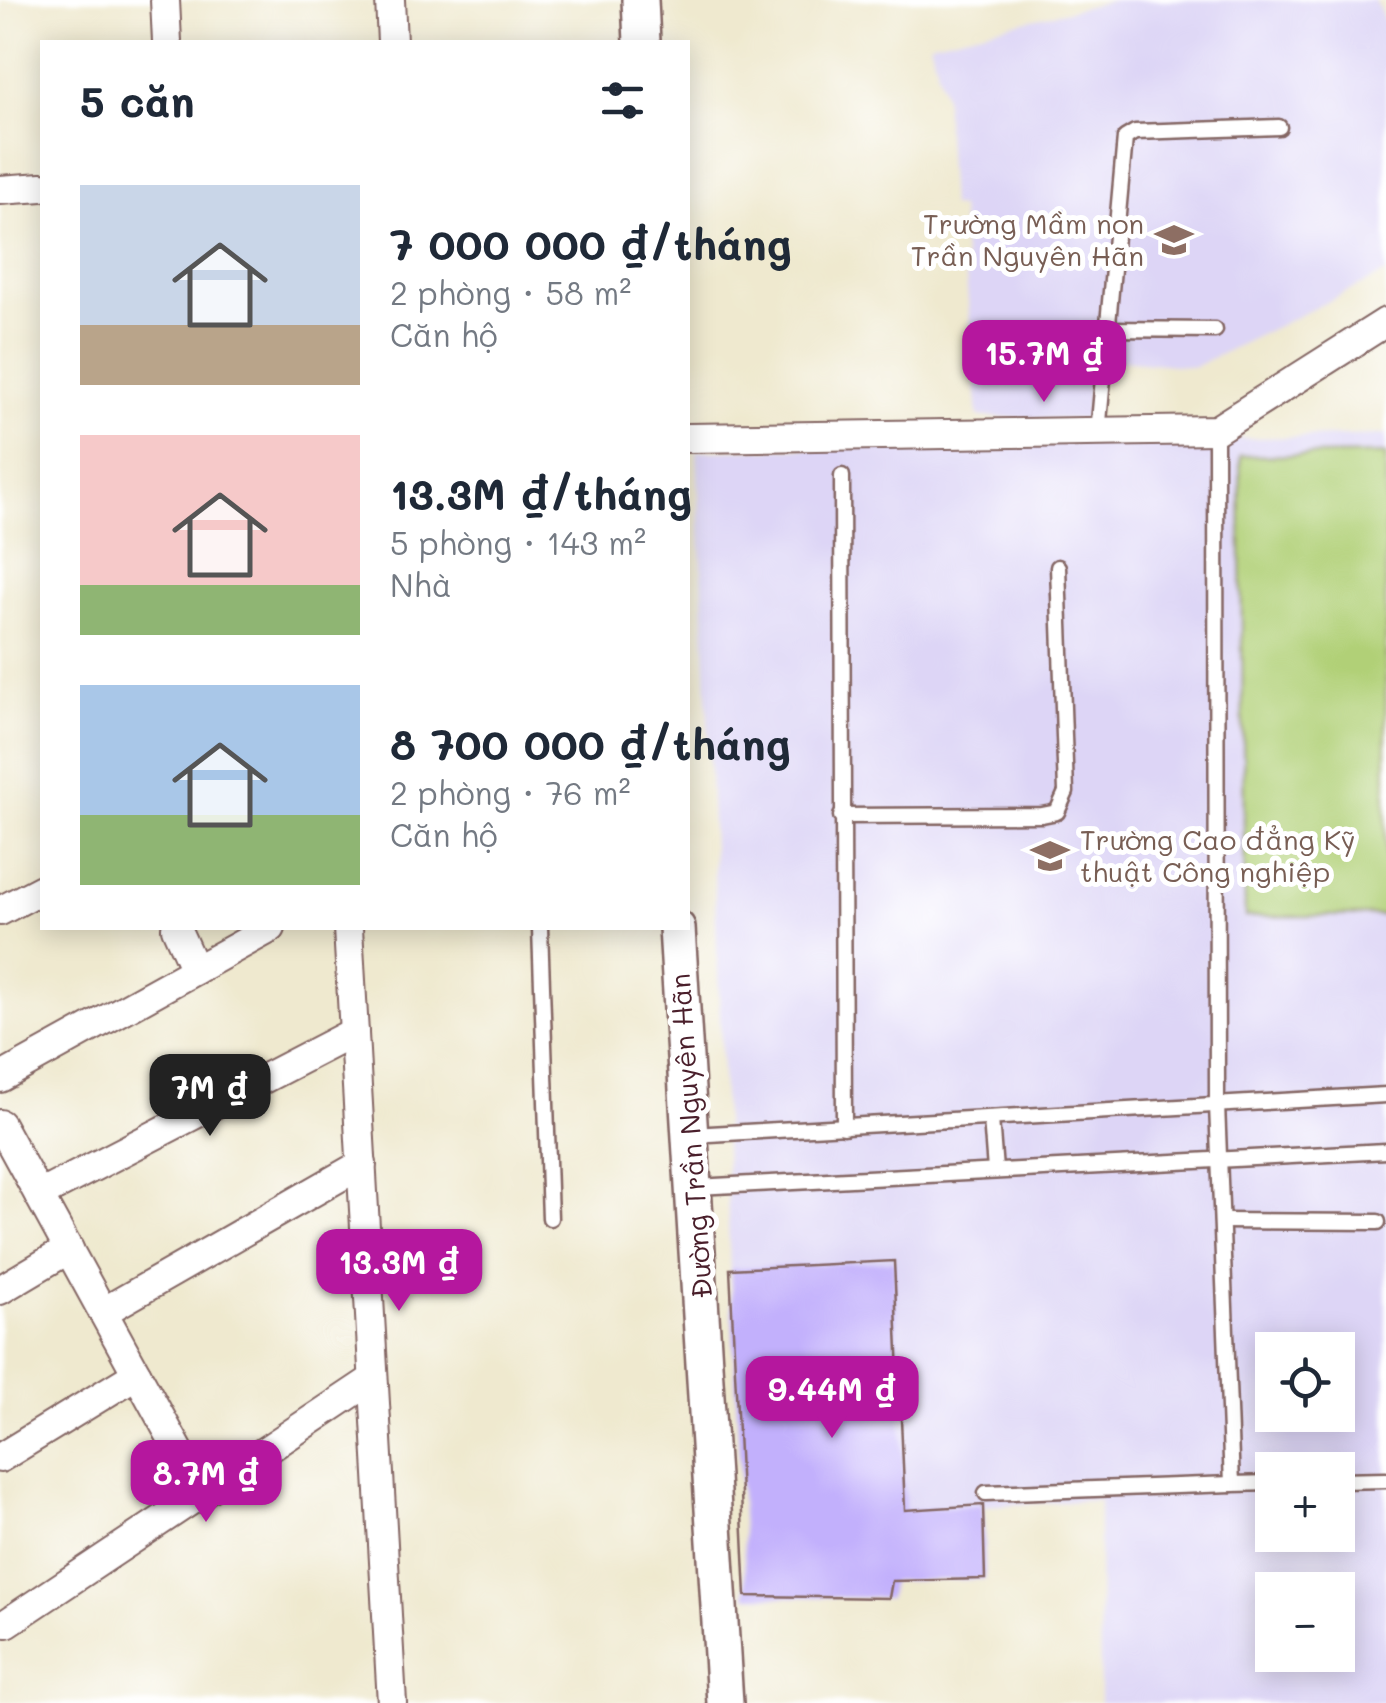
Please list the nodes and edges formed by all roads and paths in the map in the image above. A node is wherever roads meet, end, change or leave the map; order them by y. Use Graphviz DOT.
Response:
graph roads {
  1 [pos="165,0"];
  2 [pos="390,0"];
  3 [pos="640,0"];
  4 [pos="167,40"];
  5 [pos="392,40"];
  6 [pos="642,40"];
  7 [pos="1279,127"];
  8 [pos="40,187"];
  9 [pos="0,190"];
  10 [pos="1386,322"];
  11 [pos="1107,329"];
  12 [pos="1215,330"];
  13 [pos="1216,430"];
  14 [pos="1098,434"];
  15 [pos="690,438"];
  16 [pos="842,476"];
  17 [pos="1058,567"];
  18 [pos="841,816"];
  19 [pos="40,889"];
  20 [pos="0,911"];
  21 [pos="177,930"];
  22 [pos="266,930"];
  23 [pos="348,930"];
  24 [pos="540,930"];
  25 [pos="677,930"];
  26 [pos="194,970"];
  27 [pos="354,1032"];
  28 [pos="0,1078"];
  29 [pos="1386,1095"];
  30 [pos="1217,1105"];
  31 [pos="990,1119"];
  32 [pos="0,1124"];
  33 [pos="844,1127"];
  34 [pos="691,1136"];
  35 [pos="1386,1151"];
  36 [pos="1219,1158"];
  37 [pos="362,1164"];
  38 [pos="995,1170"];
  39 [pos="695,1187"];
  40 [pos="39,1195"];
  41 [pos="550,1218"];
  42 [pos="1222,1221"];
  43 [pos="1378,1222"];
  44 [pos="69,1249"];
  45 [pos="0,1290"];
  46 [pos="103,1312"];
  47 [pos="137,1374"];
  48 [pos="373,1379"];
  49 [pos="0,1458"];
  50 [pos="1386,1480"];
  51 [pos="1355,1481"];
  52 [pos="1255,1483"];
  53 [pos="1232,1484"];
  54 [pos="986,1493"];
  55 [pos="202,1494"];
  56 [pos="7,1624"];
  57 [pos="392,1703"];
  58 [pos="725,1703"];
  1 -- 4 [label="street"];
  2 -- 5 [label="street"];
  3 -- 6 [label="street"];
  7 -- 11 [label="lane"];
  8 -- 9 [label="street"];
  10 -- 13 [label="street"];
  11 -- 12 [label="lane"];
  11 -- 14 [label="lane"];
  13 -- 14 [label="street"];
  13 -- 30 [label="lane"];
  14 -- 15 [label="street"];
  16 -- 18 [label="lane"];
  17 -- 18 [label="lane"];
  18 -- 33 [label="lane"];
  19 -- 20 [label="street"];
  21 -- 26 [label="street"];
  22 -- 26 [label="street"];
  23 -- 27 [label="street"];
  24 -- 41 [label="lane"];
  25 -- 34 [label="street, Đường Trần Nguyên Hãn"];
  26 -- 28 [label="street"];
  27 -- 37 [label="street"];
  27 -- 40 [label="street"];
  29 -- 30 [label="lane"];
  30 -- 31 [label="lane"];
  30 -- 36 [label="lane"];
  31 -- 33 [label="lane"];
  31 -- 38 [label="lane"];
  32 -- 40 [label="street"];
  33 -- 34 [label="lane"];
  34 -- 39 [label="street, Đường Trần Nguyên Hãn"];
  35 -- 36 [label="lane"];
  36 -- 38 [label="lane"];
  36 -- 42 [label="lane"];
  37 -- 46 [label="street"];
  37 -- 48 [label="street"];
  38 -- 39 [label="lane"];
  39 -- 58 [label="street, Đường Trần Nguyên Hãn"];
  40 -- 44 [label="street"];
  42 -- 43 [label="lane"];
  42 -- 53 [label="lane"];
  44 -- 45 [label="street"];
  44 -- 46 [label="street"];
  46 -- 47 [label="street"];
  47 -- 49 [label="street"];
  47 -- 55 [label="street"];
  48 -- 55 [label="street"];
  48 -- 57 [label="street"];
  50 -- 51 [label="lane"];
  52 -- 53 [label="lane"];
  53 -- 54 [label="lane"];
  55 -- 56 [label="street"];
}
